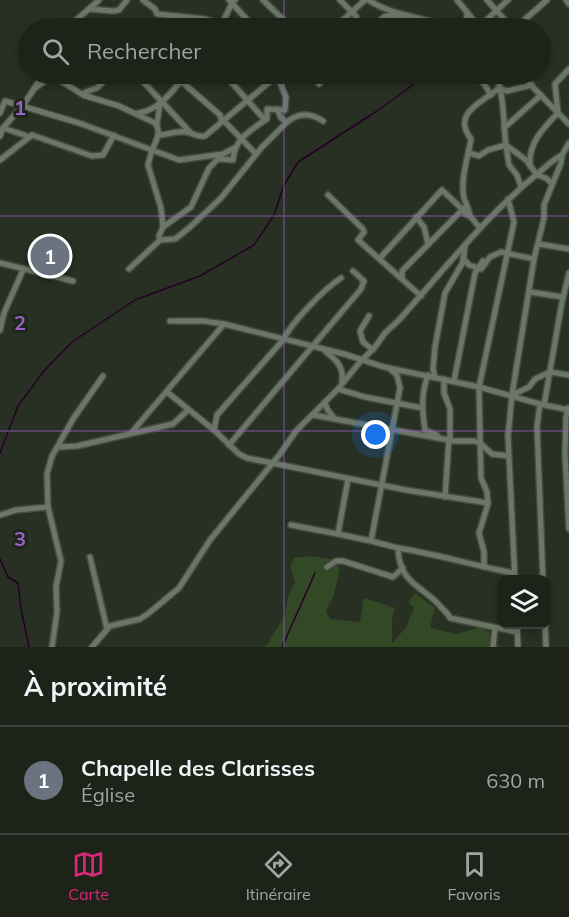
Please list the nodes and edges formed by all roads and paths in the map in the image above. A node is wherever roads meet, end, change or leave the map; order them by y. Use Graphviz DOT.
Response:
graph roads {
  1 [pos="99,0"];
  2 [pos="127,0"];
  3 [pos="143,0"];
  4 [pos="263,0"];
  5 [pos="340,0"];
  6 [pos="367,0"];
  7 [pos="457,0"];
  8 [pos="488,0"];
  9 [pos="508,0"];
  10 [pos="547,0"];
  11 [pos="566,0"];
  12 [pos="232,1"];
  13 [pos="569,4"];
  14 [pos="89,9"];
  15 [pos="351,11"];
  16 [pos="496,11"];
  17 [pos="467,13"];
  18 [pos="403,16"];
  19 [pos="79,18"];
  20 [pos="196,18"];
  21 [pos="226,18"];
  22 [pos="246,18"];
  23 [pos="282,18"];
  24 [pos="344,18"];
  25 [pos="355,18"];
  26 [pos="384,18"];
  27 [pos="406,18"];
  28 [pos="418,18"];
  29 [pos="467,18"];
  30 [pos="471,18"];
  31 [pos="489,18"];
  32 [pos="503,18"];
  33 [pos="525,18"];
  34 [pos="569,69"];
  35 [pos="37,84"];
  36 [pos="41,84"];
  37 [pos="66,84"];
  38 [pos="101,84"];
  39 [pos="145,84"];
  40 [pos="178,84"];
  41 [pos="184,84"];
  42 [pos="233,84"];
  43 [pos="268,84"];
  44 [pos="281,84"];
  45 [pos="483,84"];
  46 [pos="532,85"];
  47 [pos="499,86"];
  48 [pos="34,89"];
  49 [pos="84,94"];
  50 [pos="491,95"];
  51 [pos="542,95"];
  52 [pos="248,101"];
  53 [pos="161,103"];
  54 [pos="22,105"];
  55 [pos="277,109"];
  56 [pos="0,113"];
  57 [pos="136,113"];
  58 [pos="558,113"];
  59 [pos="265,120"];
  60 [pos="223,121"];
  61 [pos="323,121"];
  62 [pos="287,122"];
  63 [pos="157,124"];
  64 [pos="569,124"];
  65 [pos="3,128"];
  66 [pos="503,129"];
  67 [pos="190,132"];
  68 [pos="32,135"];
  69 [pos="114,135"];
  70 [pos="159,135"];
  71 [pos="0,136"];
  72 [pos="241,139"];
  73 [pos="569,144"];
  74 [pos="506,145"];
  75 [pos="234,148"];
  76 [pos="152,150"];
  77 [pos="468,153"];
  78 [pos="256,154"];
  79 [pos="562,154"];
  80 [pos="0,160"];
  81 [pos="531,166"];
  82 [pos="537,175"];
  83 [pos="552,184"];
  84 [pos="521,187"];
  85 [pos="328,195"];
  86 [pos="508,199"];
  87 [pos="464,208"];
  88 [pos="470,216"];
  89 [pos="416,217"];
  90 [pos="163,227"];
  91 [pos="480,228"];
  92 [pos="160,240"];
  93 [pos="428,244"];
  94 [pos="538,244"];
  95 [pos="465,245"];
  96 [pos="569,249"];
  97 [pos="456,254"];
  98 [pos="508,255"];
  99 [pos="380,258"];
  100 [pos="464,258"];
  101 [pos="534,259"];
  102 [pos="483,261"];
  103 [pos="0,263"];
  104 [pos="477,268"];
  105 [pos="129,269"];
  106 [pos="23,270"];
  107 [pos="353,271"];
  108 [pos="569,273"];
  109 [pos="341,278"];
  110 [pos="402,279"];
  111 [pos="73,281"];
  112 [pos="530,292"];
  113 [pos="421,296"];
  114 [pos="563,297"];
  115 [pos="369,316"];
  116 [pos="170,321"];
  117 [pos="224,324"];
  118 [pos="0,330"];
  119 [pos="283,340"];
  120 [pos="312,347"];
  121 [pos="323,350"];
  122 [pos="373,350"];
  123 [pos="363,360"];
  124 [pos="389,368"];
  125 [pos="405,371"];
  126 [pos="550,372"];
  127 [pos="428,375"];
  128 [pos="569,375"];
  129 [pos="103,376"];
  130 [pos="435,377"];
  131 [pos="398,379"];
  132 [pos="444,379"];
  133 [pos="454,381"];
  134 [pos="340,387"];
  135 [pos="479,387"];
  136 [pos="167,392"];
  137 [pos="512,395"];
  138 [pos="325,402"];
  139 [pos="397,402"];
  140 [pos="542,404"];
  141 [pos="422,408"];
  142 [pos="568,408"];
  143 [pos="188,410"];
  144 [pos="313,415"];
  145 [pos="335,419"];
  146 [pos="214,430"];
  147 [pos="391,430"];
  148 [pos="131,433"];
  149 [pos="450,440"];
  150 [pos="480,443"];
  151 [pos="230,445"];
  152 [pos="59,447"];
  153 [pos="509,456"];
  154 [pos="273,462"];
  155 [pos="348,479"];
  156 [pos="381,485"];
  157 [pos="445,497"];
  158 [pos="488,503"];
  159 [pos="48,507"];
  160 [pos="0,515"];
  161 [pos="291,525"];
  162 [pos="569,529"];
  163 [pos="338,534"];
  164 [pos="371,541"];
  165 [pos="398,548"];
  166 [pos="90,557"];
  167 [pos="327,567"];
  168 [pos="484,567"];
  169 [pos="403,568"];
  170 [pos="511,575"];
  171 [pos="514,575"];
  172 [pos="543,575"];
  173 [pos="495,628"];
  174 [pos="107,629"];
  175 [pos="545,629"];
  176 [pos="517,632"];
  177 [pos="52,647"];
  178 [pos="92,647"];
  179 [pos="493,647"];
  180 [pos="518,647"];
  181 [pos="546,647"];
  1 -- 14 [label="street"];
  2 -- 14 [label="street"];
  3 -- 20 [label="street"];
  4 -- 23 [label="street"];
  5 -- 15 [label="street"];
  6 -- 15 [label="street"];
  6 -- 18 [label="street"];
  7 -- 17 [label="street"];
  8 -- 16 [label="street"];
  9 -- 16 [label="street"];
  10 -- 33 [label="street"];
  11 -- 13 [label="street"];
  12 -- 21 [label="street"];
  12 -- 22 [label="street"];
  14 -- 19 [label="street"];
  15 -- 24 [label="street"];
  15 -- 25 [label="street"];
  16 -- 31 [label="street"];
  16 -- 32 [label="street"];
  17 -- 29 [label="street"];
  17 -- 30 [label="street"];
  18 -- 26 [label="street"];
  18 -- 27 [label="street"];
  18 -- 28 [label="street"];
  34 -- 58 [label="street"];
  35 -- 48 [label="street"];
  36 -- 48 [label="street"];
  37 -- 49 [label="street"];
  38 -- 49 [label="street"];
  39 -- 53 [label="street"];
  40 -- 53 [label="street"];
  41 -- 60 [label="street"];
  42 -- 52 [label="street"];
  43 -- 52 [label="street"];
  44 -- 55 [label="street"];
  45 -- 50 [label="street"];
  46 -- 47 [label="street"];
  46 -- 51 [label="street"];
  47 -- 50 [label="street"];
  47 -- 66 [label="street"];
  48 -- 54 [label="street"];
  49 -- 57 [label="street"];
  50 -- 77 [label="street"];
  51 -- 58 [label="street"];
  51 -- 66 [label="street"];
  52 -- 59 [label="street"];
  52 -- 60 [label="street"];
  53 -- 57 [label="street"];
  53 -- 63 [label="street"];
  53 -- 67 [label="street"];
  54 -- 56 [label="street"];
  54 -- 65 [label="street"];
  54 -- 69 [label="street"];
  55 -- 59 [label="street"];
  55 -- 62 [label="street"];
  57 -- 63 [label="street"];
  58 -- 64 [label="street"];
  58 -- 81 [label="street"];
  59 -- 72 [label="street"];
  60 -- 67 [label="street"];
  60 -- 72 [label="street"];
  61 -- 62 [label="street"];
  62 -- 78 [label="street"];
  63 -- 70 [label="street"];
  65 -- 68 [label="street"];
  65 -- 71 [label="street"];
  66 -- 74 [label="street"];
  67 -- 70 [label="street"];
  68 -- 69 [label="street"];
  68 -- 80 [label="street"];
  69 -- 76 [label="street"];
  70 -- 76 [label="street"];
  72 -- 75 [label="street"];
  72 -- 78 [label="street"];
  73 -- 79 [label="street"];
  74 -- 77 [label="street"];
  74 -- 81 [label="street"];
  74 -- 84 [label="street"];
  75 -- 76 [label="street"];
  75 -- 90 [label="street"];
  76 -- 90 [label="street"];
  77 -- 88 [label="street"];
  78 -- 92 [label="street"];
  79 -- 82 [label="street"];
  79 -- 83 [label="street"];
  81 -- 82 [label="street"];
  82 -- 83 [label="street"];
  82 -- 84 [label="street"];
  83 -- 94 [label="street"];
  84 -- 86 [label="street"];
  85 -- 99 [label="street"];
  86 -- 91 [label="street"];
  86 -- 98 [label="street"];
  87 -- 88 [label="street"];
  87 -- 89 [label="street"];
  87 -- 93 [label="street"];
  88 -- 91 [label="street"];
  89 -- 93 [label="street"];
  89 -- 99 [label="street"];
  90 -- 92 [label="street"];
  91 -- 95 [label="street"];
  92 -- 105 [label="street"];
  93 -- 110 [label="street"];
  94 -- 96 [label="street"];
  94 -- 101 [label="street"];
  95 -- 97 [label="street"];
  95 -- 100 [label="street"];
  97 -- 100 [label="street"];
  97 -- 113 [label="street"];
  98 -- 101 [label="street"];
  98 -- 104 [label="street"];
  98 -- 135 [label="street"];
  99 -- 110 [label="street"];
  100 -- 104 [label="street"];
  100 -- 130 [label="street"];
  101 -- 112 [label="street"];
  102 -- 104 [label="street"];
  103 -- 106 [label="street"];
  104 -- 133 [label="street"];
  106 -- 111 [label="street"];
  106 -- 118 [label="street"];
  107 -- 120 [label="street"];
  108 -- 114 [label="street"];
  109 -- 119 [label="street"];
  110 -- 113 [label="street"];
  112 -- 114 [label="street"];
  112 -- 137 [label="street"];
  113 -- 122 [label="street"];
  114 -- 126 [label="street"];
  115 -- 122 [label="street"];
  116 -- 117 [label="street"];
  117 -- 119 [label="street"];
  117 -- 136 [label="street"];
  119 -- 120 [label="street"];
  119 -- 146 [label="street"];
  120 -- 121 [label="street"];
  120 -- 151 [label="street"];
  121 -- 123 [label="street"];
  121 -- 134 [label="street"];
  122 -- 123 [label="street"];
  123 -- 124 [label="street"];
  123 -- 134 [label="street"];
  124 -- 125 [label="street"];
  124 -- 131 [label="street"];
  125 -- 127 [label="street"];
  125 -- 131 [label="street"];
  126 -- 128 [label="street"];
  126 -- 137 [label="street"];
  126 -- 140 [label="street"];
  127 -- 130 [label="street"];
  127 -- 141 [label="street"];
  129 -- 152 [label="street"];
  130 -- 132 [label="street"];
  131 -- 139 [label="street"];
  132 -- 133 [label="street"];
  132 -- 149 [label="street"];
  133 -- 135 [label="street"];
  134 -- 138 [label="street"];
  134 -- 139 [label="street"];
  135 -- 137 [label="street"];
  135 -- 150 [label="street"];
  136 -- 143 [label="street"];
  136 -- 148 [label="street"];
  137 -- 140 [label="street"];
  137 -- 153 [label="street"];
  138 -- 144 [label="street"];
  138 -- 145 [label="street"];
  139 -- 141 [label="street"];
  139 -- 147 [label="street"];
  140 -- 142 [label="street"];
  140 -- 172 [label="street"];
  141 -- 149 [label="street"];
  142 -- 162 [label="street"];
  143 -- 146 [label="street"];
  143 -- 148 [label="street"];
  144 -- 145 [label="street"];
  144 -- 154 [label="street"];
  145 -- 147 [label="street"];
  146 -- 151 [label="street"];
  147 -- 149 [label="street"];
  147 -- 156 [label="street"];
  148 -- 152 [label="street"];
  149 -- 150 [label="street"];
  149 -- 157 [label="street"];
  150 -- 153 [label="street"];
  150 -- 158 [label="street"];
  151 -- 154 [label="street"];
  152 -- 159 [label="street"];
  153 -- 171 [label="street"];
  154 -- 155 [label="street"];
  154 -- 174 [label="street"];
  155 -- 156 [label="street"];
  155 -- 163 [label="street"];
  156 -- 157 [label="street"];
  156 -- 164 [label="street"];
  157 -- 158 [label="street"];
  158 -- 168 [label="street"];
  159 -- 160 [label="street"];
  159 -- 177 [label="street"];
  161 -- 163 [label="street"];
  163 -- 164 [label="street"];
  164 -- 165 [label="street"];
  165 -- 168 [label="street"];
  165 -- 169 [label="street"];
  166 -- 174 [label="street"];
  167 -- 169 [label="street"];
  168 -- 170 [label="street"];
  169 -- 173 [label="street"];
  173 -- 176 [label="street"];
  173 -- 179 [label="street"];
  174 -- 178 [label="street"];
  175 -- 181 [label="street"];
  176 -- 180 [label="street"];
}
